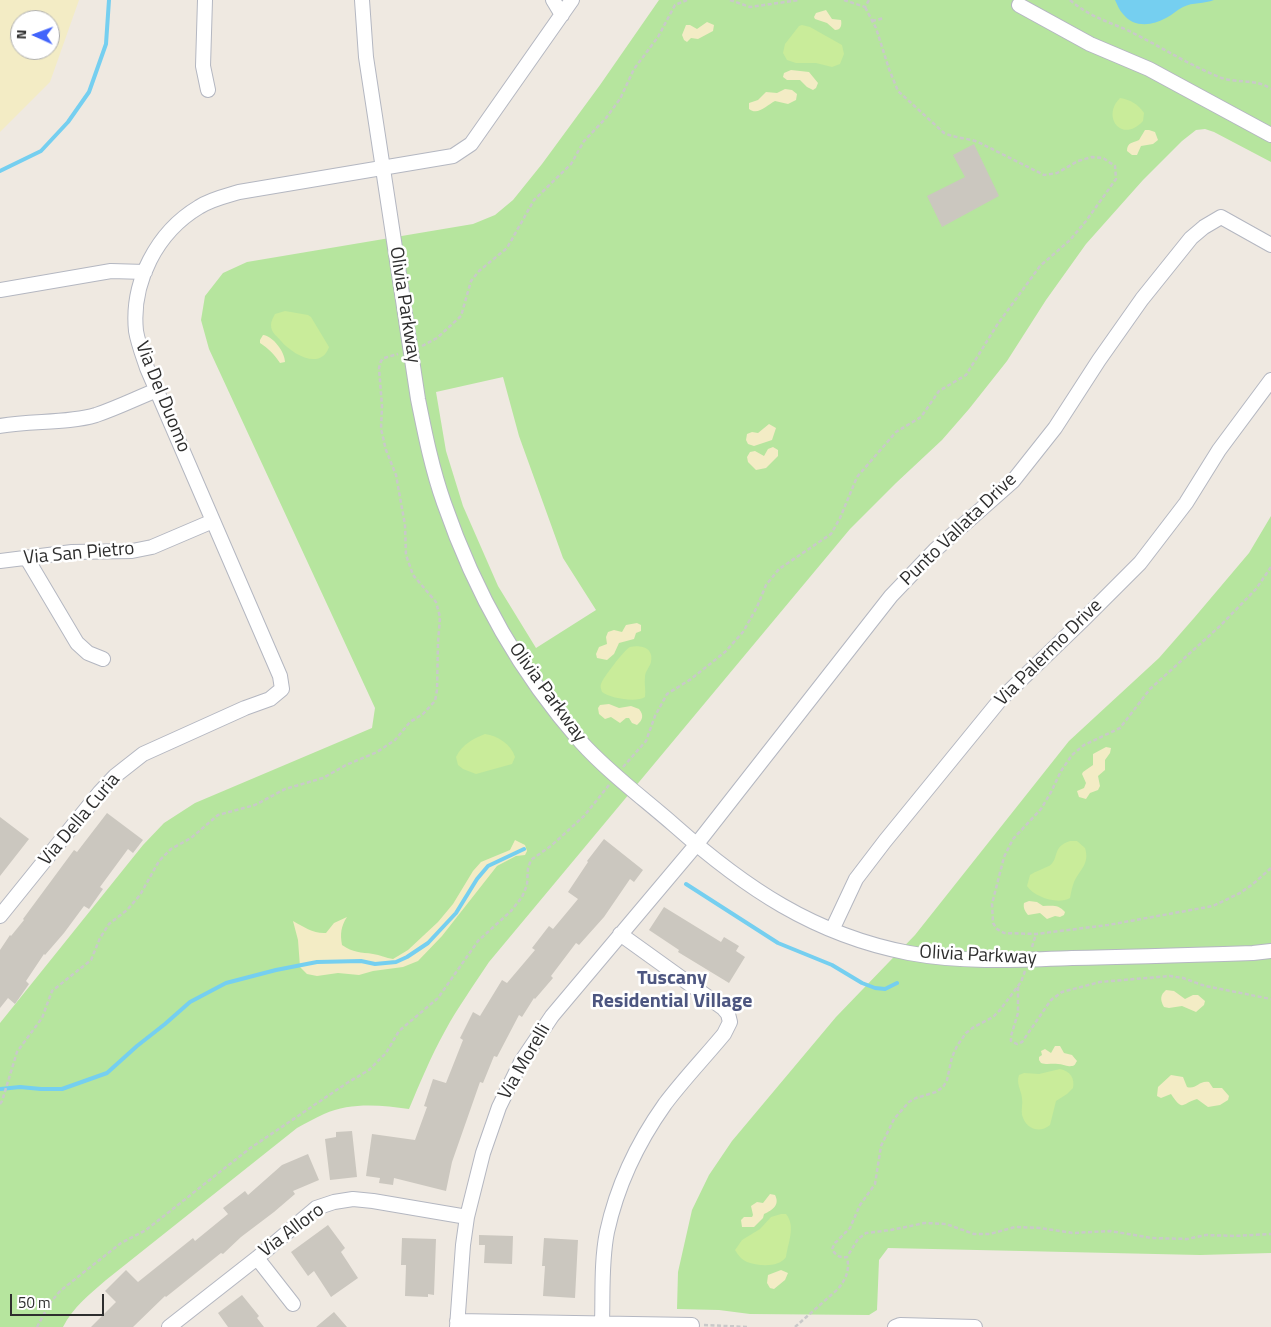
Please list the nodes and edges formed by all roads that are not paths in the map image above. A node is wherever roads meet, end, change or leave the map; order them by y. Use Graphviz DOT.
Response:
graph roads {
  1 [pos="205,0"];
  2 [pos="362,0"];
  3 [pos="552,0"];
  4 [pos="572,0"];
  5 [pos="1019,5"];
  6 [pos="562,15"];
  7 [pos="208,90"];
  8 [pos="1271,135"];
  9 [pos="383,169"];
  10 [pos="1271,245"];
  11 [pos="145,272"];
  12 [pos="0,290"];
  13 [pos="1271,380"];
  14 [pos="157,390"];
  15 [pos="0,426"];
  16 [pos="213,521"];
  17 [pos="26,557"];
  18 [pos="0,561"];
  19 [pos="103,659"];
  20 [pos="282,689"];
  21 [pos="696,844"];
  22 [pos="0,916"];
  23 [pos="832,930"];
  24 [pos="620,934"];
  25 [pos="1271,951"];
  26 [pos="466,1217"];
  27 [pos="257,1258"];
  28 [pos="293,1304"];
  29 [pos="457,1324"];
  30 [pos="602,1324"];
  31 [pos="692,1325"];
  32 [pos="168,1327"];
  33 [pos="895,1327"];
  34 [pos="975,1327"];
  1 -- 7 [label="street"];
  2 -- 9 [label="street, Olivia Parkway"];
  3 -- 6 [label="street"];
  4 -- 6 [label="street, Via Del Duomo"];
  5 -- 8 [label="street"];
  6 -- 9 [label="street, Via Del Duomo"];
  9 -- 11 [label="street, Via Del Duomo"];
  9 -- 21 [label="street, Olivia Parkway"];
  10 -- 21 [label="street, Punto Vallata Drive"];
  11 -- 12 [label="street"];
  11 -- 14 [label="street, Via Del Duomo"];
  13 -- 23 [label="street, Via Palermo Drive"];
  14 -- 15 [label="street"];
  14 -- 16 [label="street, Via Del Duomo"];
  16 -- 17 [label="street, Via San Pietro"];
  16 -- 20 [label="street, Via Del Duomo"];
  17 -- 18 [label="street, Via San Pietro"];
  17 -- 19 [label="street"];
  20 -- 22 [label="street, Via Della Curia"];
  21 -- 23 [label="street, Olivia Parkway"];
  21 -- 24 [label="street, Via Morelli"];
  23 -- 25 [label="street, Olivia Parkway"];
  24 -- 26 [label="street, Via Morelli"];
  24 -- 30 [label="street"];
  26 -- 27 [label="street, Via Alloro"];
  26 -- 29 [label="street, Via Morelli"];
  27 -- 28 [label="street"];
  27 -- 32 [label="street, Via Alloro"];
  29 -- 30 [label="street"];
  30 -- 31 [label="street"];
  33 -- 34 [label="street"];
}
